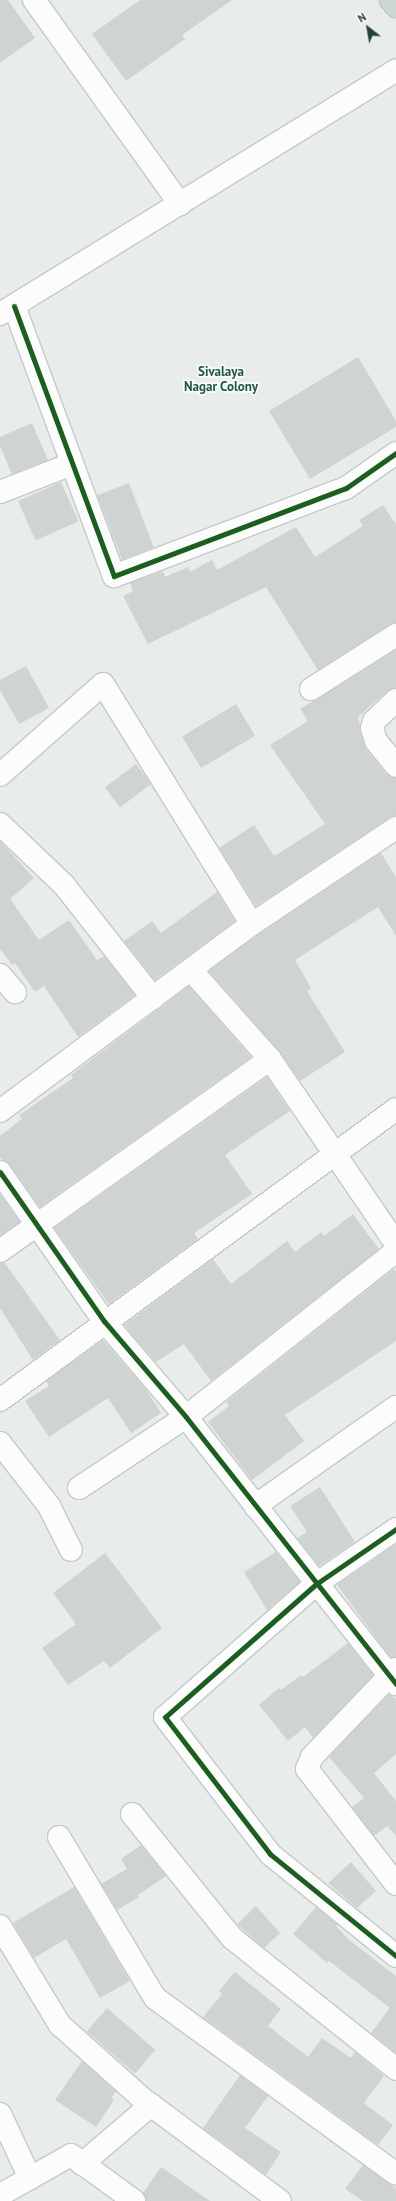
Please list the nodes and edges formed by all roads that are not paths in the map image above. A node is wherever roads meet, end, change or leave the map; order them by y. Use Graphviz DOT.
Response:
graph roads {
  1 [pos="34,0"];
  2 [pos="391,0"];
  3 [pos="396,6"];
  4 [pos="396,70"];
  5 [pos="180,204"];
  6 [pos="7,310"];
  7 [pos="396,453"];
  8 [pos="72,464"];
  9 [pos="0,492"];
  10 [pos="396,636"];
  11 [pos="311,689"];
  12 [pos="396,700"];
  13 [pos="396,766"];
  14 [pos="0,775"];
  15 [pos="0,824"];
  16 [pos="396,828"];
  17 [pos="252,924"];
  18 [pos="191,970"];
  19 [pos="0,975"];
  20 [pos="15,992"];
  21 [pos="153,998"];
  22 [pos="270,1060"];
  23 [pos="396,1109"];
  24 [pos="0,1111"];
  25 [pos="334,1156"];
  26 [pos="0,1172"];
  27 [pos="37,1223"];
  28 [pos="396,1244"];
  29 [pos="0,1251"];
  30 [pos="396,1251"];
  31 [pos="104,1321"];
  32 [pos="0,1400"];
  33 [pos="396,1407"];
  34 [pos="186,1417"];
  35 [pos="0,1443"];
  36 [pos="79,1488"];
  37 [pos="255,1506"];
  38 [pos="396,1529"];
  39 [pos="71,1550"];
  40 [pos="316,1584"];
  41 [pos="393,1676"];
  42 [pos="132,1814"];
  43 [pos="59,1837"];
  44 [pos="396,1884"];
  45 [pos="0,1926"];
  46 [pos="396,1956"];
  47 [pos="396,2069"];
  48 [pos="151,2105"];
  49 [pos="0,2114"];
  50 [pos="82,2164"];
  51 [pos="396,2174"];
  52 [pos="30,2178"];
  53 [pos="0,2195"];
  54 [pos="134,2201"];
  55 [pos="280,2201"];
  1 -- 5 [label="street"];
  2 -- 3 [label="main road"];
  4 -- 5 [label="street"];
  5 -- 6 [label="street"];
  6 -- 8 [label="street"];
  7 -- 8 [label="street"];
  8 -- 9 [label="street"];
  10 -- 11 [label="street"];
  12 -- 13 [label="street"];
  14 -- 17 [label="street"];
  15 -- 21 [label="street"];
  16 -- 17 [label="street"];
  17 -- 18 [label="street"];
  18 -- 21 [label="street"];
  18 -- 22 [label="street"];
  19 -- 20 [label="street"];
  21 -- 24 [label="street"];
  22 -- 25 [label="street"];
  22 -- 27 [label="street"];
  23 -- 25 [label="street"];
  25 -- 28 [label="street"];
  25 -- 31 [label="street"];
  26 -- 27 [label="street"];
  27 -- 29 [label="street"];
  27 -- 31 [label="street"];
  30 -- 34 [label="street"];
  31 -- 32 [label="street"];
  31 -- 34 [label="street"];
  33 -- 37 [label="street"];
  34 -- 36 [label="street"];
  34 -- 37 [label="street"];
  35 -- 39 [label="street"];
  37 -- 40 [label="street"];
  38 -- 40 [label="street"];
  40 -- 41 [label="street"];
  40 -- 46 [label="street"];
  41 -- 44 [label="street"];
  42 -- 47 [label="street"];
  43 -- 51 [label="street"];
  45 -- 48 [label="street"];
  48 -- 50 [label="street"];
  48 -- 55 [label="street"];
  49 -- 52 [label="street"];
  50 -- 52 [label="street"];
  50 -- 54 [label="street"];
  52 -- 53 [label="street"];
}
